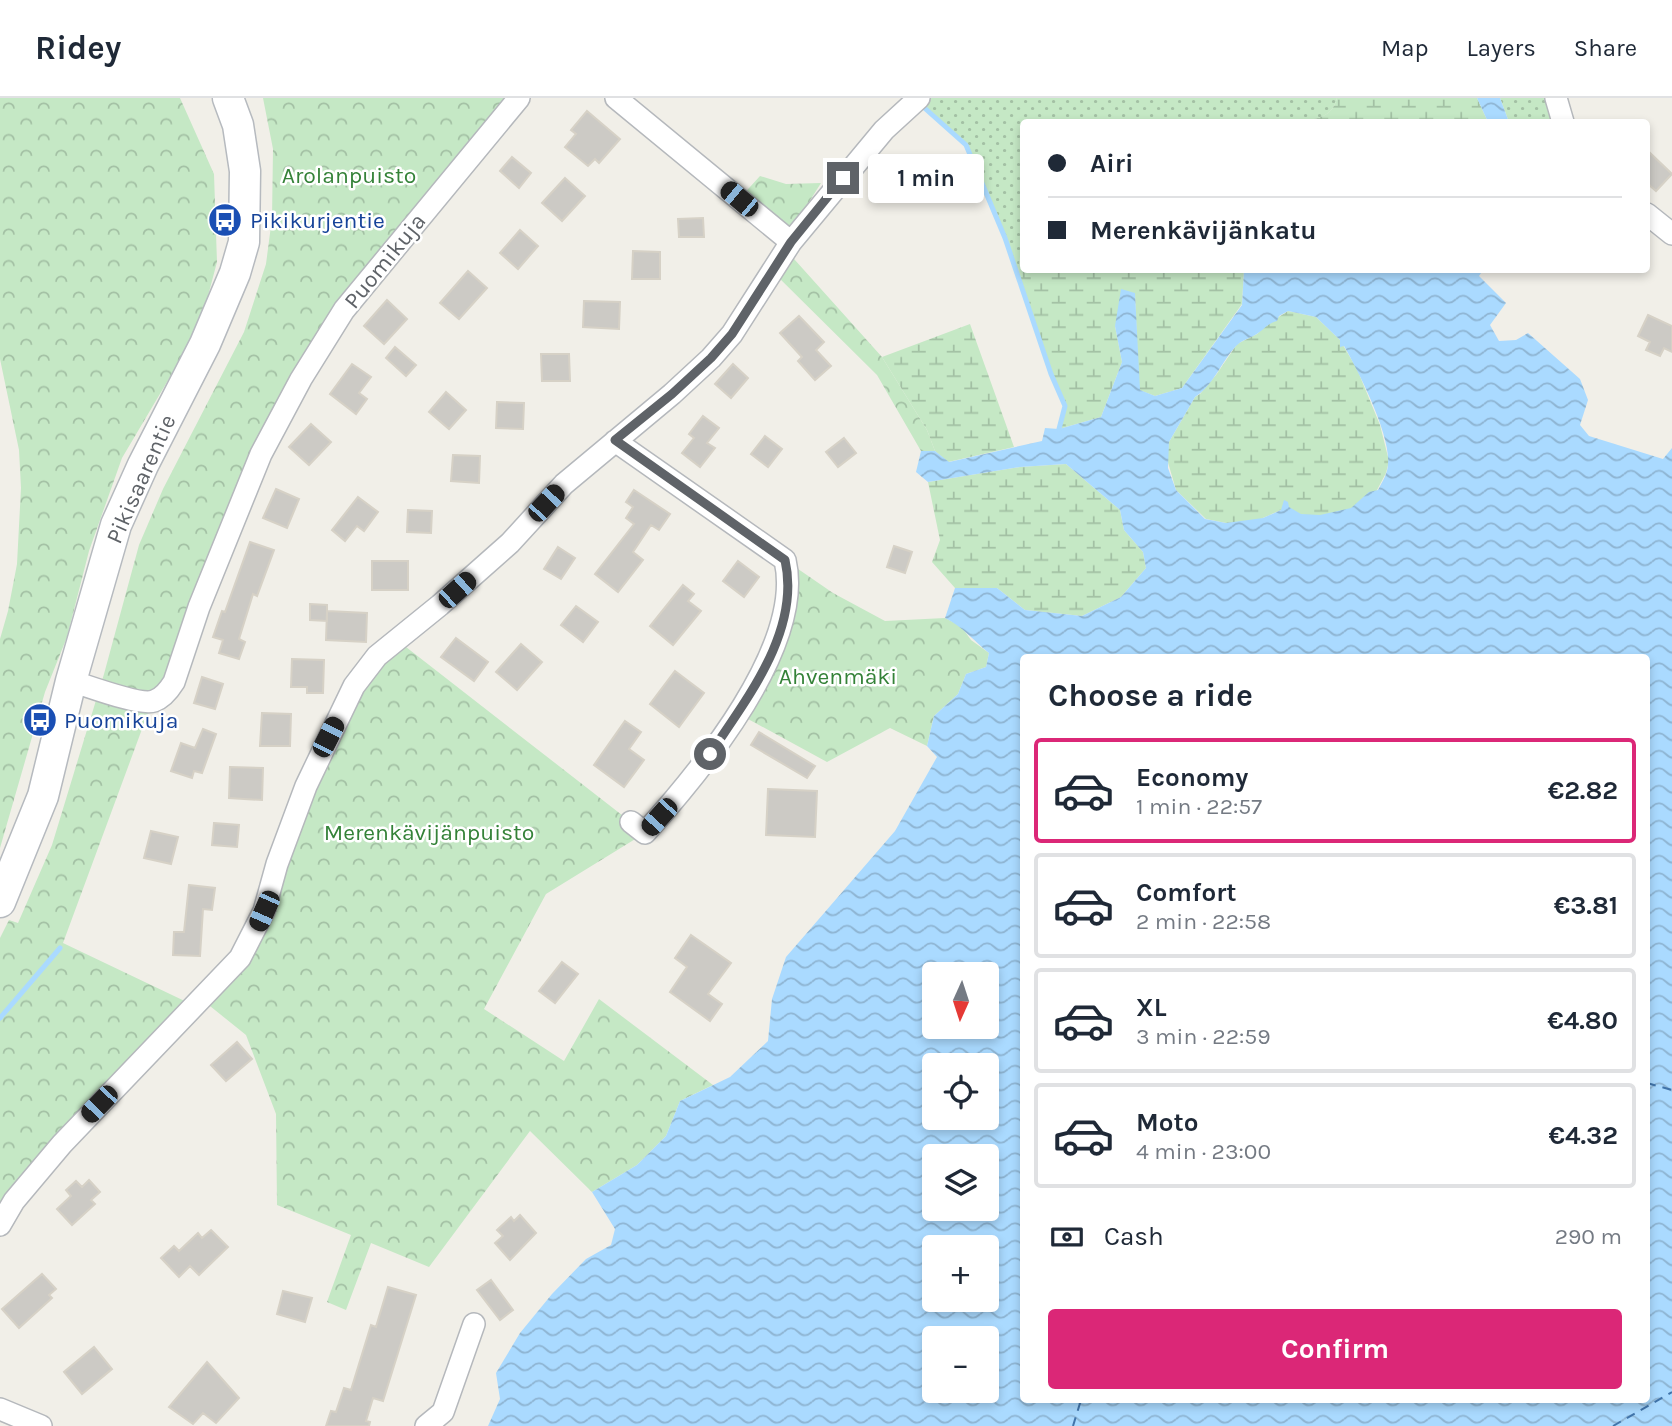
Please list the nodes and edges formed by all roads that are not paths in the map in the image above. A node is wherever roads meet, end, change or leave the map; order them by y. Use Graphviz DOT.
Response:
graph roads {
  1 [pos="228,98"];
  2 [pos="519,98"];
  3 [pos="616,98"];
  4 [pos="919,98"];
  5 [pos="1556,98"];
  6 [pos="1562,119"];
  7 [pos="1650,216"];
  8 [pos="1672,234"];
  9 [pos="791,242"];
  10 [pos="615,440"];
  11 [pos="71,681"];
  12 [pos="638,828"];
  13 [pos="0,902"];
  14 [pos="0,1226"];
  15 [pos="474,1324"];
  16 [pos="0,1409"];
  17 [pos="41,1426"];
  18 [pos="426,1426"];
  1 -- 11 [label="street, Pikisaarentie"];
  2 -- 11 [label="street, Puomikuja"];
  3 -- 9 [label="street"];
  4 -- 9 [label="street"];
  5 -- 6 [label="street"];
  7 -- 8 [label="street"];
  9 -- 10 [label="street"];
  10 -- 12 [label="street"];
  10 -- 14 [label="street"];
  11 -- 13 [label="street, Pikisaarentie"];
  15 -- 18 [label="street"];
  16 -- 17 [label="street"];
}
